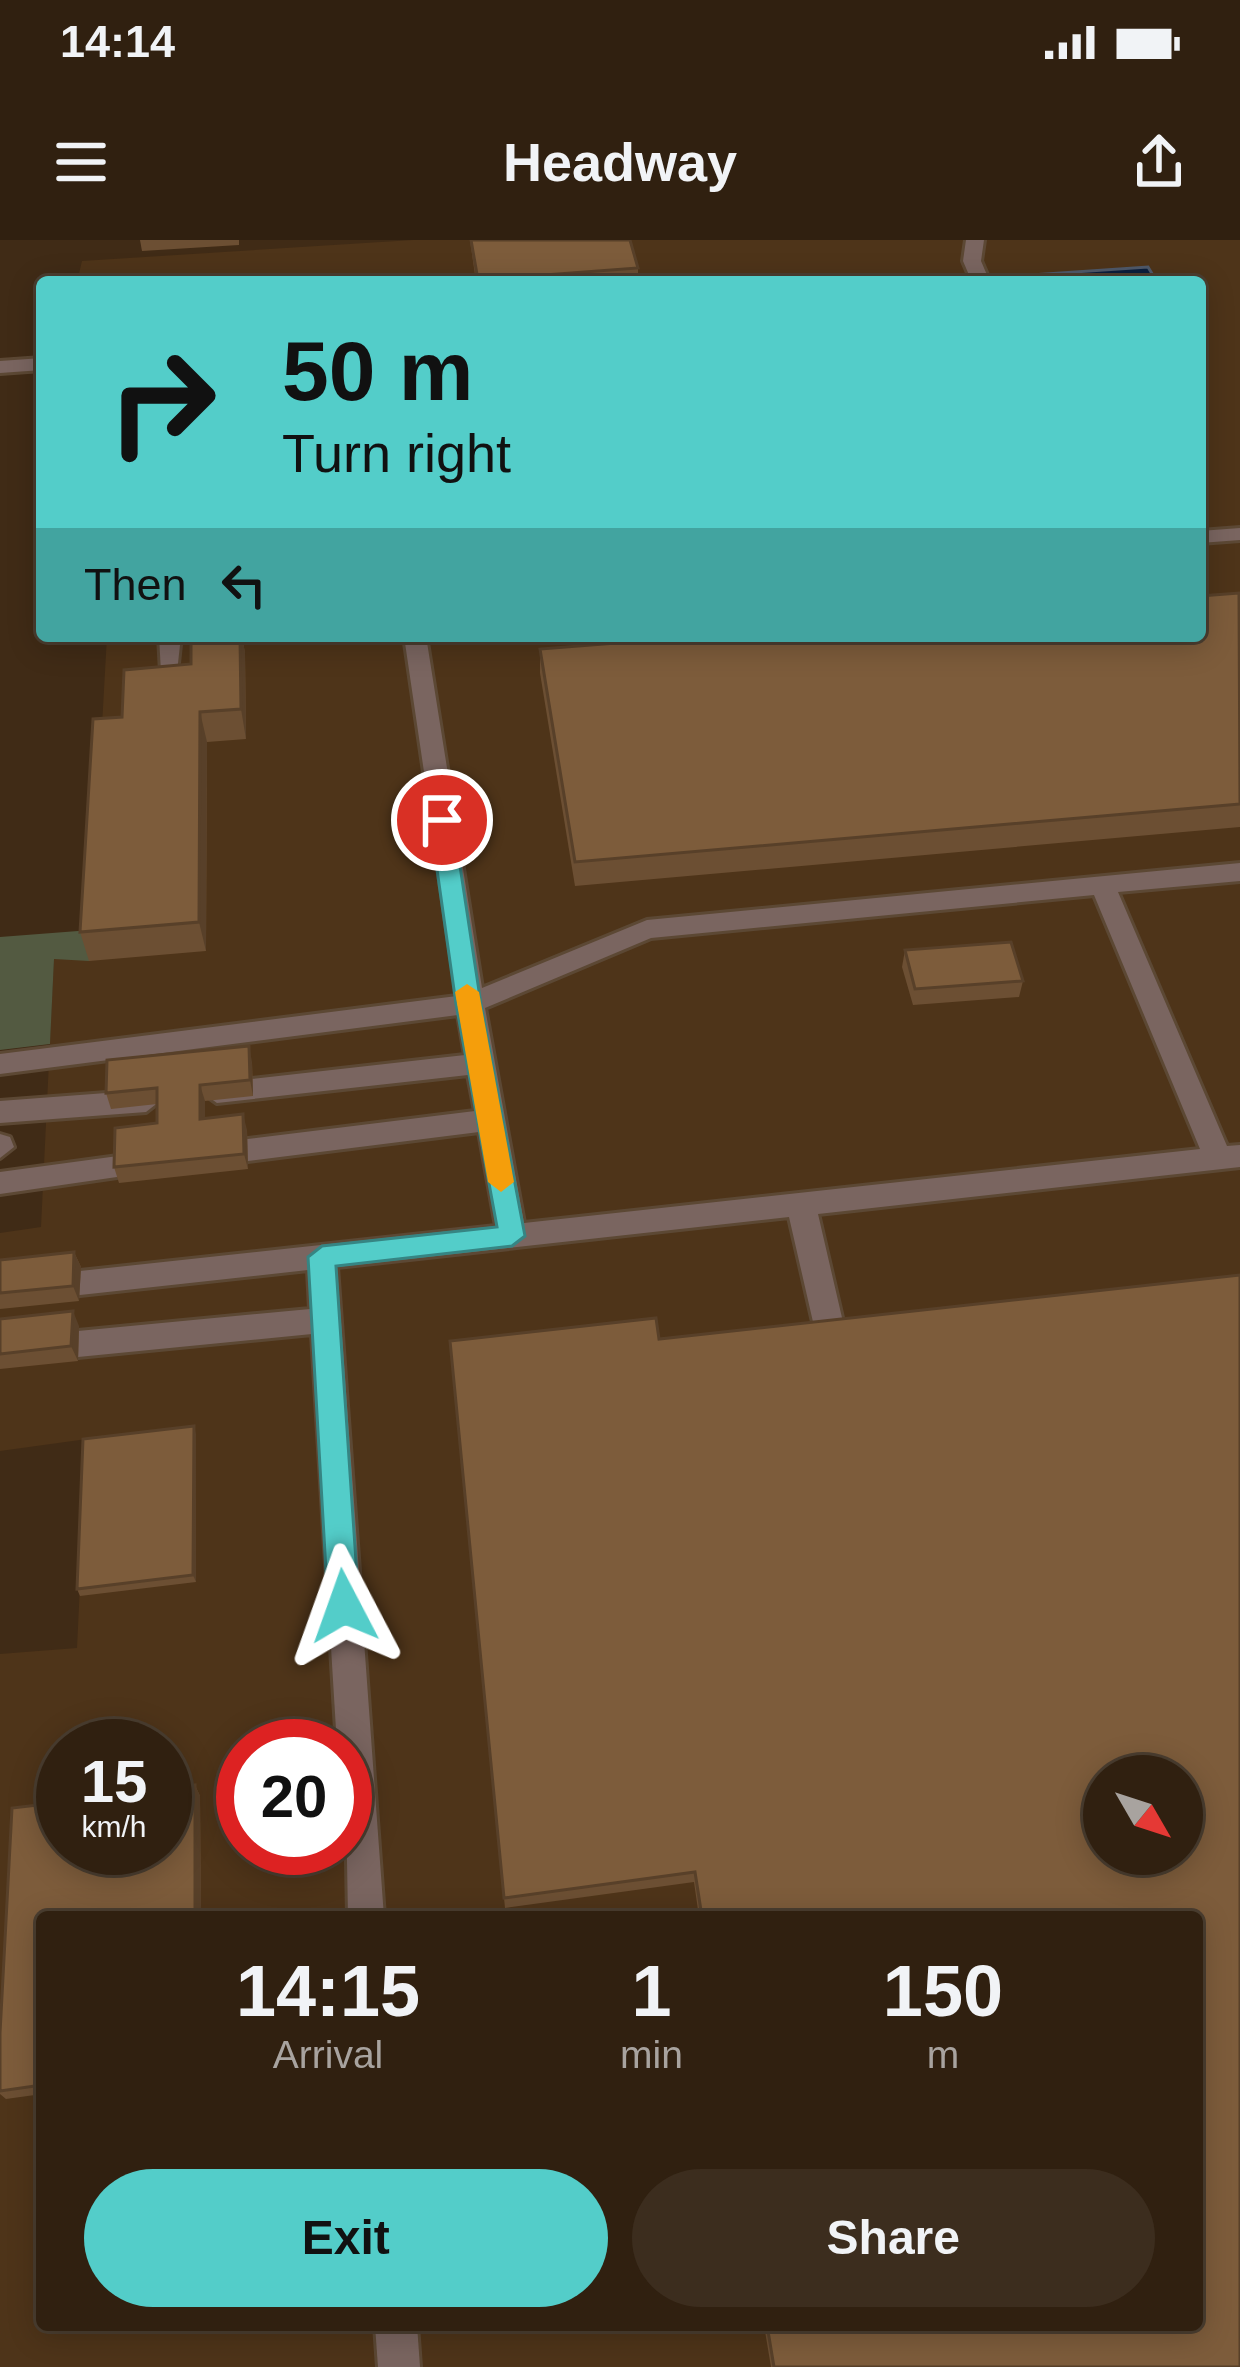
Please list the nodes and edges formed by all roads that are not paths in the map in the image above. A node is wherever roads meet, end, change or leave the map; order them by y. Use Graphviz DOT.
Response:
graph roads {
  1 [pos="975,240"];
  2 [pos="978,276"];
  3 [pos="36,364"];
  4 [pos="0,367"];
  5 [pos="1240,534"];
  6 [pos="1206,537"];
  7 [pos="170,642"];
  8 [pos="416,642"];
  9 [pos="169,667"];
  10 [pos="1240,872"];
  11 [pos="1103,886"];
  12 [pos="469,1004"];
  13 [pos="480,1063"];
  14 [pos="0,1064"];
  15 [pos="0,1112"];
  16 [pos="489,1120"];
  17 [pos="1229,1157"];
  18 [pos="0,1183"];
  19 [pos="801,1204"];
  20 [pos="512,1236"];
  21 [pos="322,1257"];
  22 [pos="80,1283"];
  23 [pos="325,1319"];
  24 [pos="831,1335"];
  25 [pos="78,1344"];
  26 [pos="366,1911"];
  27 [pos="397,2331"];
  28 [pos="400,2367"];
  1 -- 2 [label="lane"];
  3 -- 4 [label="lane"];
  5 -- 6 [label="lane"];
  7 -- 9 [label="lane"];
  8 -- 12 [label="lane"];
  10 -- 11 [label="lane"];
  11 -- 12 [label="lane"];
  11 -- 17 [label="lane"];
  12 -- 13 [label="lane"];
  12 -- 14 [label="lane"];
  13 -- 15 [label="lane"];
  13 -- 16 [label="lane"];
  16 -- 18 [label="lane"];
  16 -- 20 [label="lane"];
  17 -- 19 [label="lane"];
  19 -- 20 [label="lane"];
  19 -- 24 [label="lane"];
  20 -- 21 [label="lane"];
  21 -- 22 [label="lane"];
  21 -- 23 [label="lane"];
  23 -- 25 [label="lane"];
  23 -- 26 [label="lane"];
  27 -- 28 [label="lane"];
}
